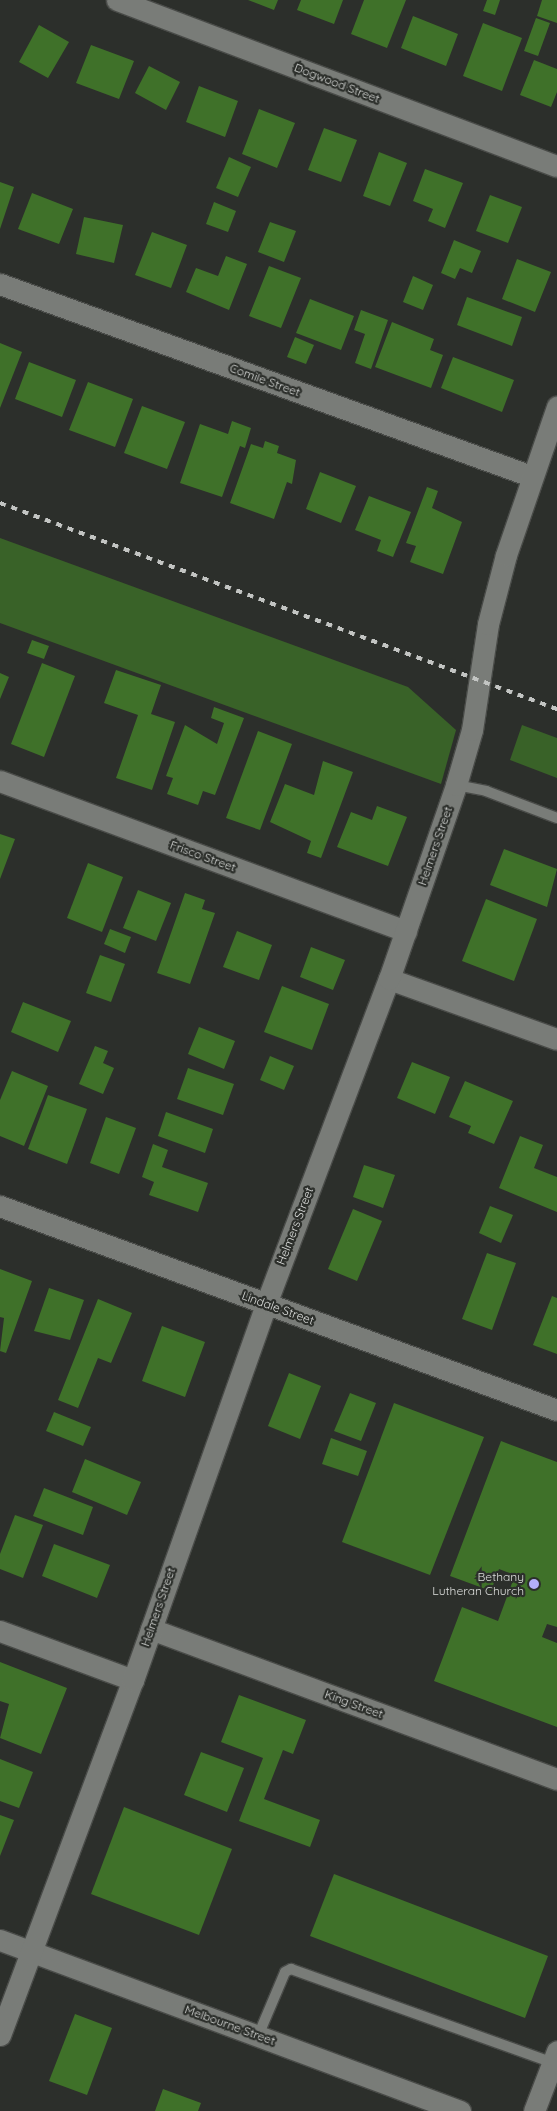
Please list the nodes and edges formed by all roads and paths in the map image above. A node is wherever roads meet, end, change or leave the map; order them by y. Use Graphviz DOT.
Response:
graph roads {
  1 [pos="117,0"];
  2 [pos="557,166"];
  3 [pos="0,284"];
  4 [pos="557,407"];
  5 [pos="531,476"];
  6 [pos="0,781"];
  7 [pos="456,785"];
  8 [pos="557,818"];
  9 [pos="406,931"];
  10 [pos="389,979"];
  11 [pos="557,1039"];
  12 [pos="0,1206"];
  13 [pos="266,1304"];
  14 [pos="557,1410"];
  15 [pos="151,1629"];
  16 [pos="0,1631"];
  17 [pos="132,1680"];
  18 [pos="557,1779"];
  19 [pos="0,1940"];
  20 [pos="32,1952"];
  21 [pos="0,2035"];
  22 [pos="258,2036"];
  23 [pos="555,2057"];
  24 [pos="460,2111"];
  25 [pos="534,2111"];
  1 -- 2 [label="street, Dogwood Street"];
  3 -- 5 [label="street, Comile Street"];
  4 -- 5 [label="street, Helmers Street"];
  5 -- 7 [label="street, Helmers Street"];
  6 -- 9 [label="street, Frisco Street"];
  7 -- 8 [label="lane"];
  7 -- 9 [label="street, Helmers Street"];
  9 -- 10 [label="street, Helmers Street"];
  10 -- 11 [label="street"];
  10 -- 13 [label="street, Helmers Street"];
  12 -- 13 [label="street, Lindale Street"];
  13 -- 14 [label="street, Lindale Street"];
  13 -- 15 [label="street, Helmers Street"];
  15 -- 17 [label="street, Helmers Street"];
  15 -- 18 [label="street, King Street"];
  16 -- 17 [label="street"];
  17 -- 20 [label="street, Helmers Street"];
  19 -- 20 [label="street, Melbourne Street"];
  20 -- 21 [label="street, Helmers Street"];
  20 -- 22 [label="street, Melbourne Street"];
  22 -- 23 [label="lane"];
  22 -- 24 [label="street, Melbourne Street"];
  23 -- 25 [label="street"];
}
